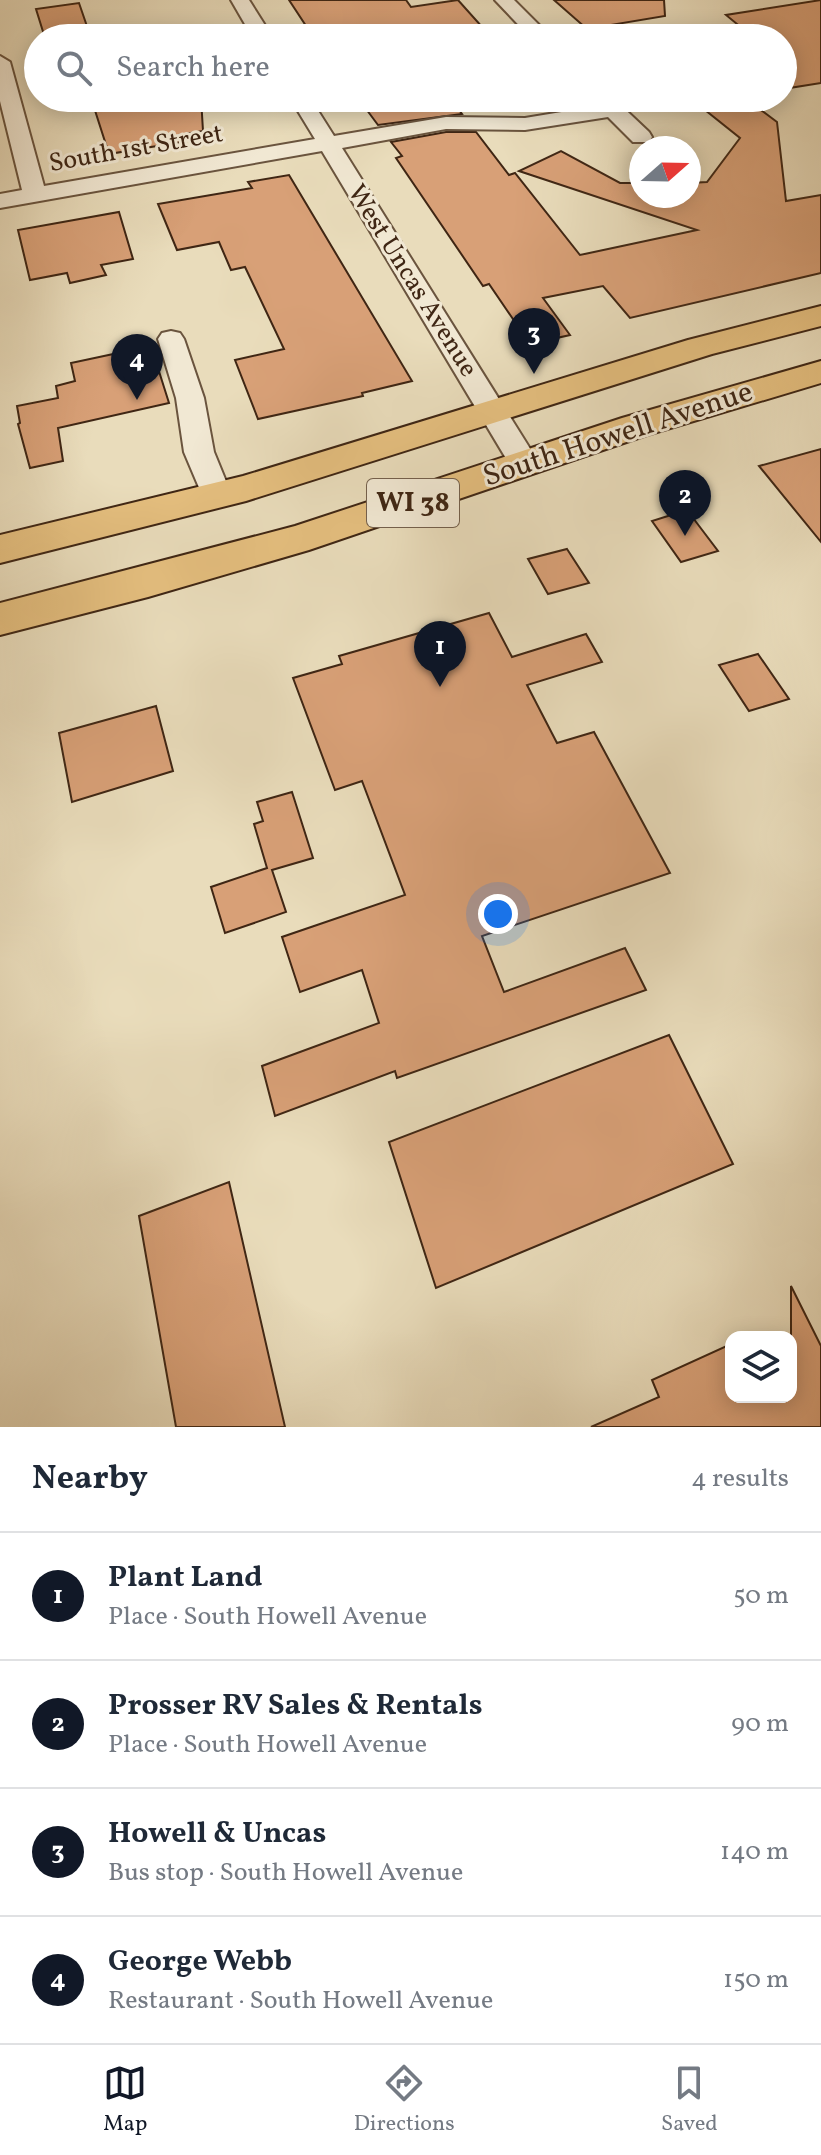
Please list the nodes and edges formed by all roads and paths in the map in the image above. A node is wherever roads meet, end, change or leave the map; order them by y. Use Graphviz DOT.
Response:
graph roads {
  1 [pos="240,0"];
  2 [pos="504,0"];
  3 [pos="255,24"];
  4 [pos="528,24"];
  5 [pos="0,62"];
  6 [pos="309,112"];
  7 [pos="574,112"];
  8 [pos="615,112"];
  9 [pos="640,136"];
  10 [pos="328,144"];
  11 [pos="35,195"];
  12 [pos="0,201"];
  13 [pos="821,316"];
  14 [pos="171,339"];
  15 [pos="818,378"];
  16 [pos="491,410"];
  17 [pos="524,463"];
  18 [pos="217,496"];
  19 [pos="0,549"];
  20 [pos="0,619"];
  1 -- 3 [label="street"];
  2 -- 4 [label="street"];
  5 -- 11 [label="street"];
  6 -- 10 [label="street, West Uncas Avenue"];
  7 -- 10 [label="street, South 1st Street"];
  8 -- 9 [label="street"];
  10 -- 11 [label="street, South 1st Street"];
  10 -- 16 [label="street, West Uncas Avenue"];
  11 -- 12 [label="street, South 1st Street"];
  13 -- 16 [label="main road, South Howell Avenue / WI 38"];
  14 -- 18 [label="street"];
  15 -- 17 [label="main road, South Howell Avenue / WI 38"];
  16 -- 17 [label="street, West Uncas Avenue"];
  16 -- 18 [label="main road, South Howell Avenue / WI 38"];
  17 -- 20 [label="main road, South Howell Avenue / WI 38"];
  18 -- 19 [label="main road, South Howell Avenue / WI 38"];
}
